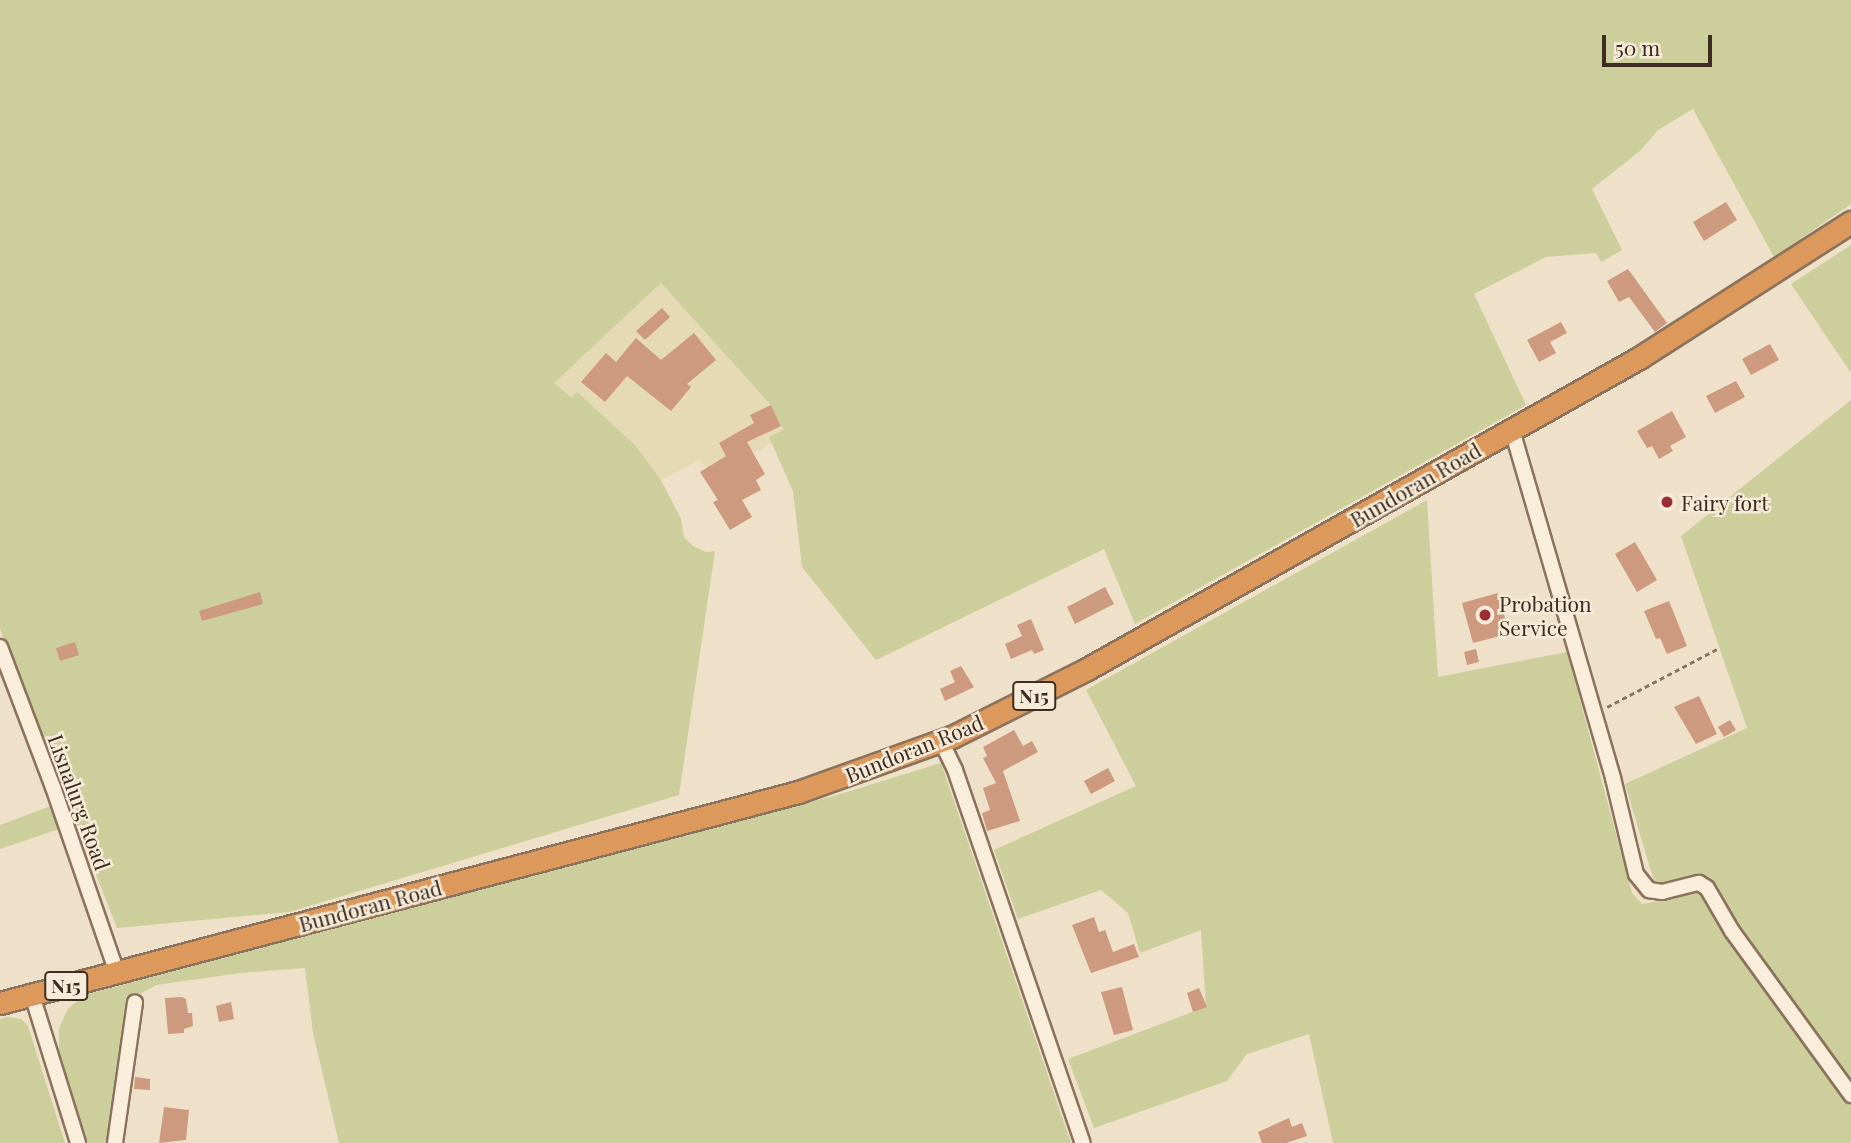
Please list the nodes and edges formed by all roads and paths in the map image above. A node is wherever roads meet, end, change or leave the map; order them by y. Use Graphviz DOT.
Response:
graph roads {
  1 [pos="1851,222"];
  2 [pos="1512,430"];
  3 [pos="0,648"];
  4 [pos="1719,648"];
  5 [pos="1595,714"];
  6 [pos="941,741"];
  7 [pos="117,973"];
  8 [pos="32,995"];
  9 [pos="135,1002"];
  10 [pos="0,1003"];
  11 [pos="1851,1095"];
  12 [pos="78,1143"];
  13 [pos="115,1143"];
  14 [pos="1083,1143"];
  1 -- 2 [label="highway, Bundoran Road / N15"];
  2 -- 5 [label="street"];
  2 -- 6 [label="highway, Bundoran Road / N15"];
  3 -- 7 [label="street, Lisnalurg Road"];
  4 -- 5 [label="path"];
  5 -- 11 [label="street"];
  6 -- 7 [label="highway, Bundoran Road / N15"];
  6 -- 14 [label="street"];
  7 -- 8 [label="highway, Bundoran Road / N15"];
  8 -- 10 [label="highway, Bundoran Road / N15"];
  8 -- 12 [label="street"];
  9 -- 13 [label="street"];
}
